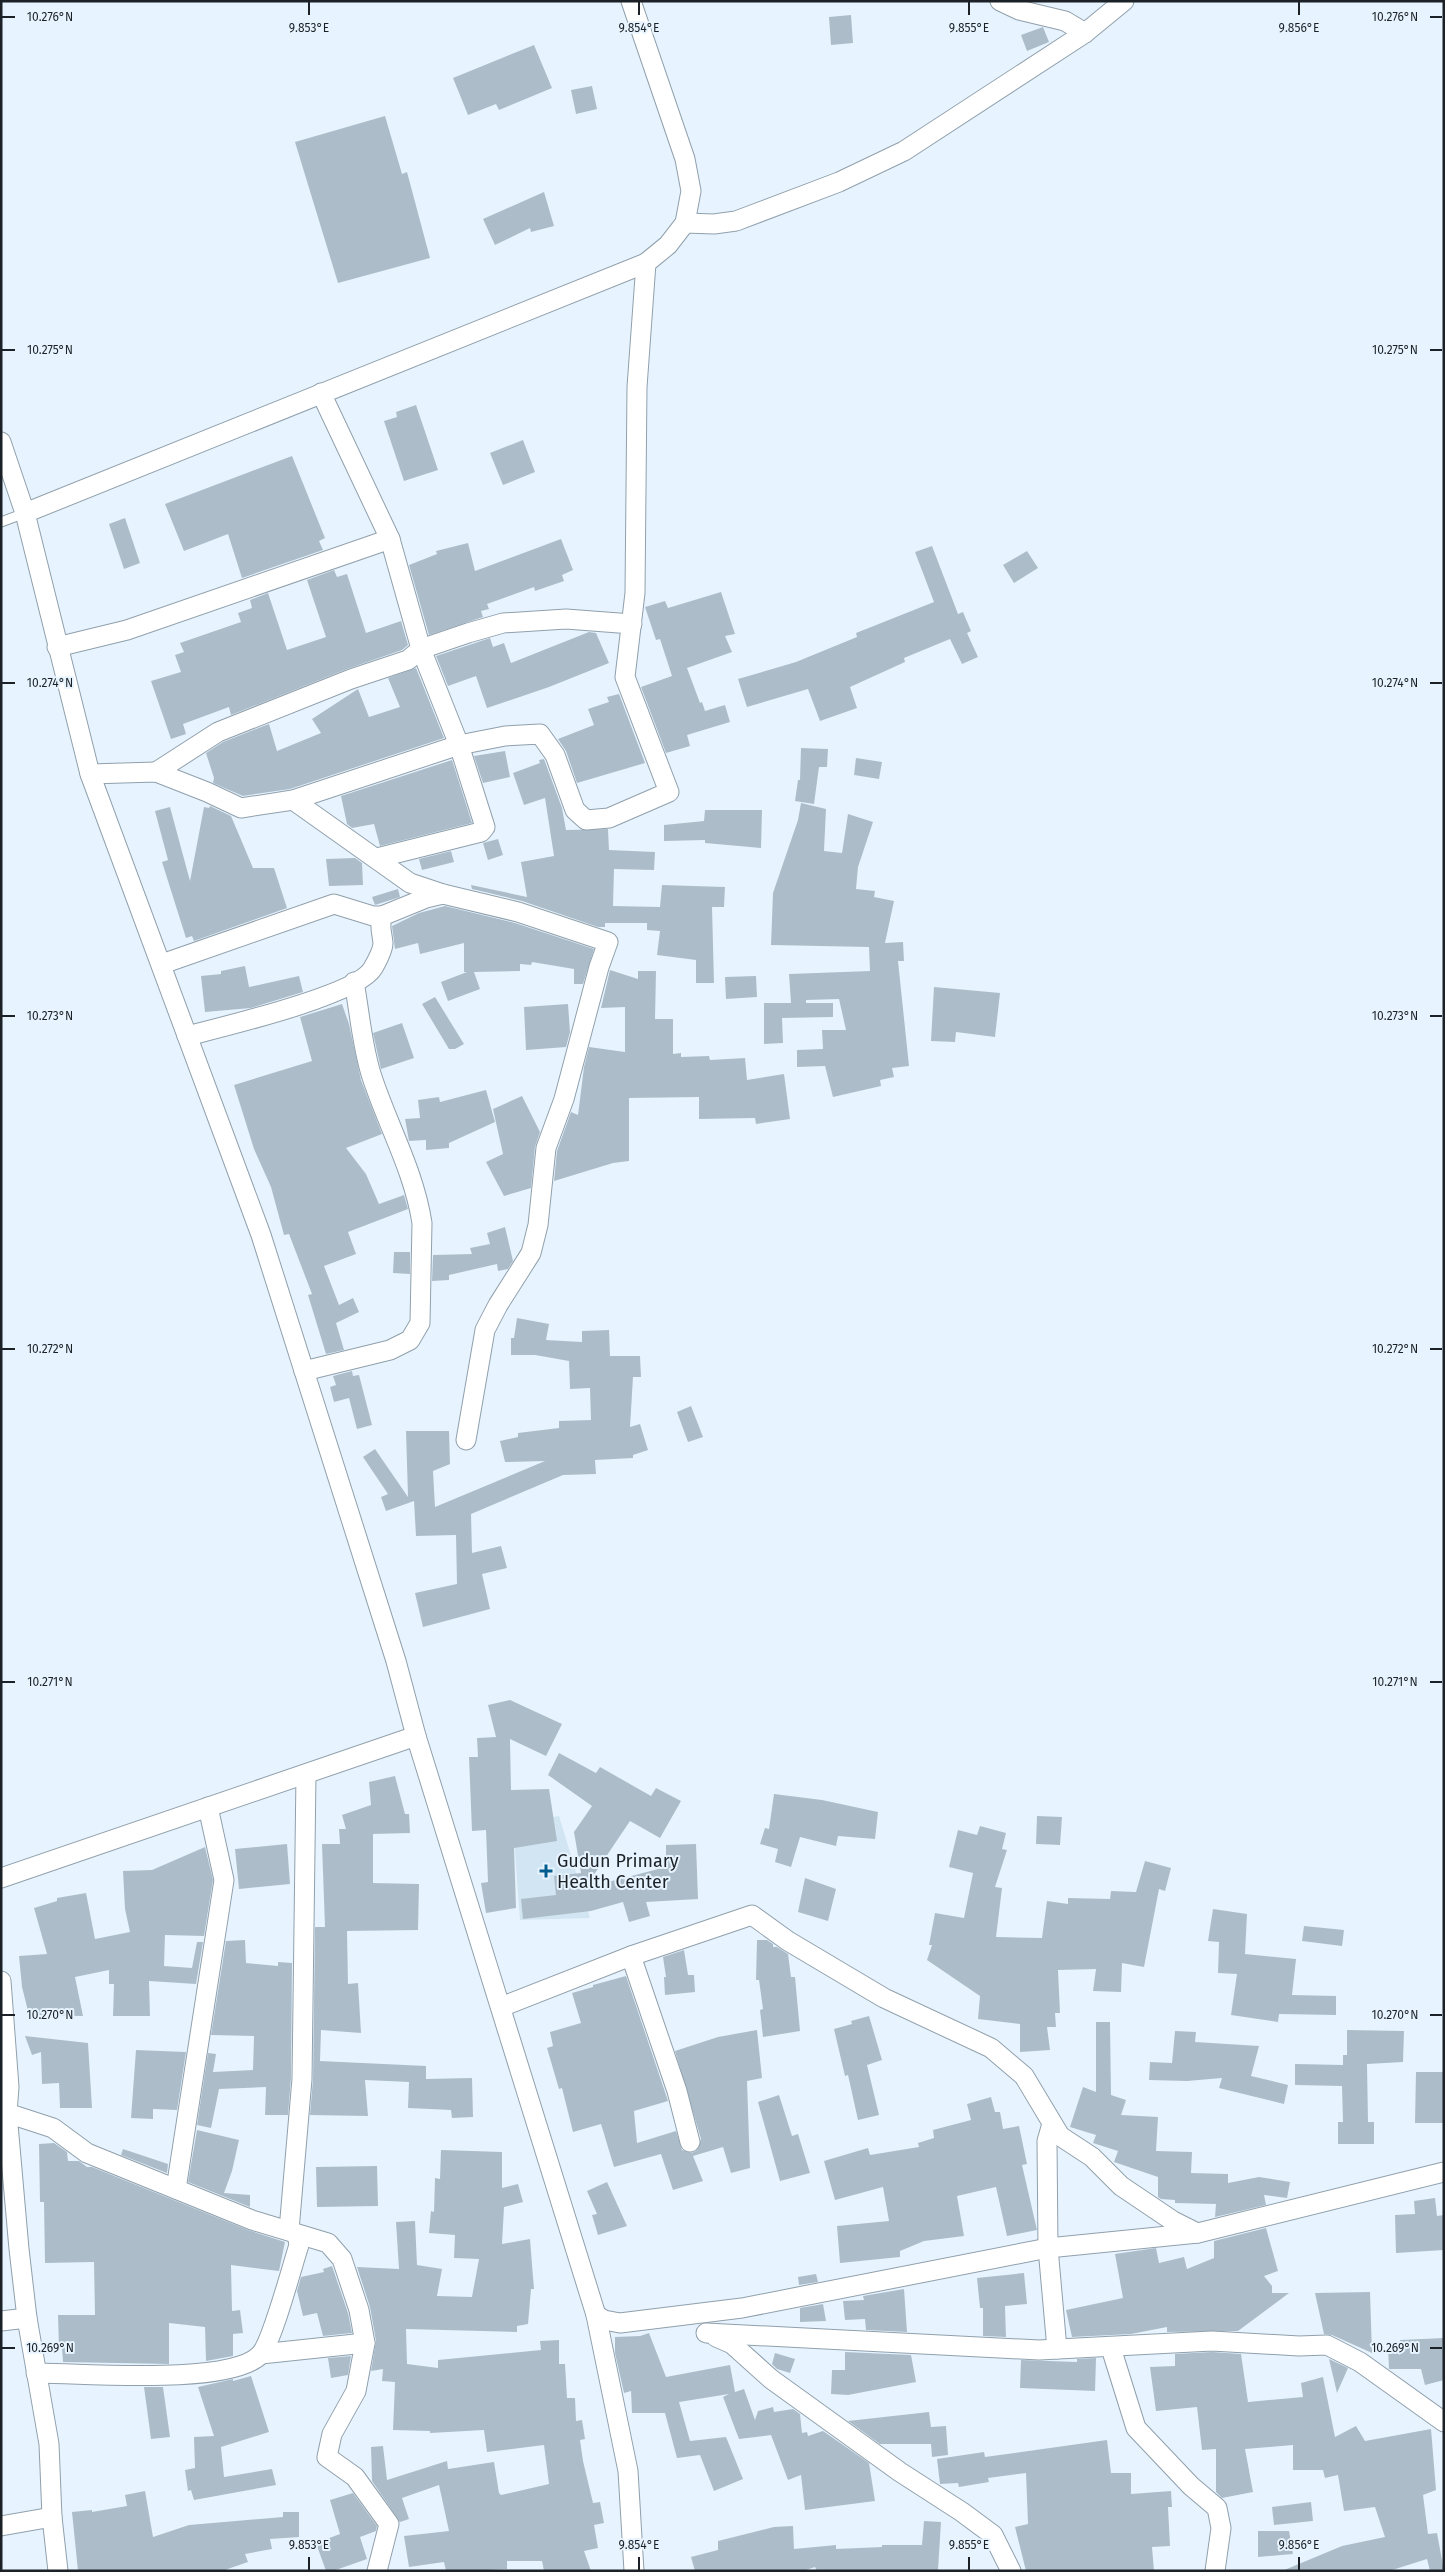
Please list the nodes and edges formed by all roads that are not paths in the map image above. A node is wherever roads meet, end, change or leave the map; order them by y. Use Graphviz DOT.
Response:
graph roads {
  1 [pos="631,1"];
  2 [pos="1000,1"];
  3 [pos="1124,1"];
  4 [pos="1085,34"];
  5 [pos="684,223"];
  6 [pos="646,263"];
  7 [pos="321,393"];
  8 [pos="1,442"];
  9 [pos="25,513"];
  10 [pos="1,522"];
  11 [pos="390,539"];
  12 [pos="632,624"];
  13 [pos="57,647"];
  14 [pos="421,650"];
  15 [pos="459,745"];
  16 [pos="156,772"];
  17 [pos="90,774"];
  18 [pos="293,800"];
  19 [pos="376,858"];
  20 [pos="443,894"];
  21 [pos="382,916"];
  22 [pos="162,964"];
  23 [pos="354,982"];
  24 [pos="187,1036"];
  25 [pos="304,1371"];
  26 [pos="466,1440"];
  27 [pos="416,1736"];
  28 [pos="306,1774"];
  29 [pos="208,1807"];
  30 [pos="1,1878"];
  31 [pos="631,1956"];
  32 [pos="1,1981"];
  33 [pos="500,2007"];
  34 [pos="5,2088"];
  35 [pos="7,2113"];
  36 [pos="1052,2124"];
  37 [pos="690,2142"];
  38 [pos="1444,2172"];
  39 [pos="176,2189"];
  40 [pos="293,2232"];
  41 [pos="1198,2233"];
  42 [pos="1048,2248"];
  43 [pos="692,2313"];
  44 [pos="596,2315"];
  45 [pos="27,2318"];
  46 [pos="1,2321"];
  47 [pos="706,2333"];
  48 [pos="365,2343"];
  49 [pos="1111,2348"];
  50 [pos="1056,2349"];
  51 [pos="262,2354"];
  52 [pos="36,2373"];
  53 [pos="1444,2422"];
  54 [pos="52,2517"];
  55 [pos="1,2526"];
  56 [pos="58,2571"];
  57 [pos="378,2571"];
  58 [pos="634,2571"];
  59 [pos="1011,2571"];
  60 [pos="1215,2571"];
  1 -- 5 [label="street"];
  2 -- 4 [label="street"];
  3 -- 4 [label="street"];
  4 -- 5 [label="street"];
  5 -- 6 [label="street"];
  6 -- 7 [label="street"];
  6 -- 12 [label="street"];
  7 -- 9 [label="street"];
  7 -- 11 [label="street"];
  8 -- 9 [label="street"];
  9 -- 10 [label="lane"];
  9 -- 13 [label="street"];
  11 -- 13 [label="street"];
  11 -- 14 [label="street"];
  12 -- 14 [label="street"];
  12 -- 15 [label="street"];
  13 -- 17 [label="street"];
  14 -- 15 [label="street"];
  14 -- 16 [label="street"];
  15 -- 18 [label="street"];
  15 -- 19 [label="street"];
  16 -- 17 [label="street"];
  16 -- 18 [label="street"];
  17 -- 22 [label="street"];
  18 -- 19 [label="street"];
  19 -- 20 [label="street"];
  20 -- 21 [label="street"];
  20 -- 26 [label="street"];
  21 -- 22 [label="street"];
  21 -- 23 [label="street"];
  22 -- 24 [label="street"];
  23 -- 24 [label="street"];
  23 -- 25 [label="street"];
  24 -- 25 [label="street"];
  25 -- 27 [label="street"];
  27 -- 28 [label="street"];
  27 -- 33 [label="street"];
  28 -- 29 [label="street"];
  28 -- 40 [label="street"];
  29 -- 30 [label="street"];
  29 -- 39 [label="street"];
  31 -- 33 [label="street"];
  31 -- 36 [label="street"];
  31 -- 37 [label="street"];
  32 -- 34 [label="street"];
  33 -- 44 [label="street"];
  34 -- 35 [label="street"];
  35 -- 39 [label="street"];
  35 -- 45 [label="street"];
  36 -- 41 [label="street"];
  36 -- 42 [label="street"];
  38 -- 41 [label="street"];
  39 -- 40 [label="street"];
  40 -- 48 [label="street"];
  40 -- 51 [label="street"];
  41 -- 42 [label="street"];
  42 -- 43 [label="street"];
  42 -- 50 [label="street"];
  43 -- 44 [label="street"];
  43 -- 47 [label="street"];
  44 -- 58 [label="street"];
  45 -- 46 [label="street"];
  45 -- 52 [label="street"];
  47 -- 50 [label="street"];
  47 -- 59 [label="street"];
  48 -- 51 [label="street"];
  48 -- 57 [label="street"];
  49 -- 50 [label="street"];
  49 -- 53 [label="street"];
  49 -- 60 [label="street"];
  51 -- 52 [label="street"];
  52 -- 54 [label="street"];
  54 -- 55 [label="street"];
  54 -- 56 [label="street"];
}
